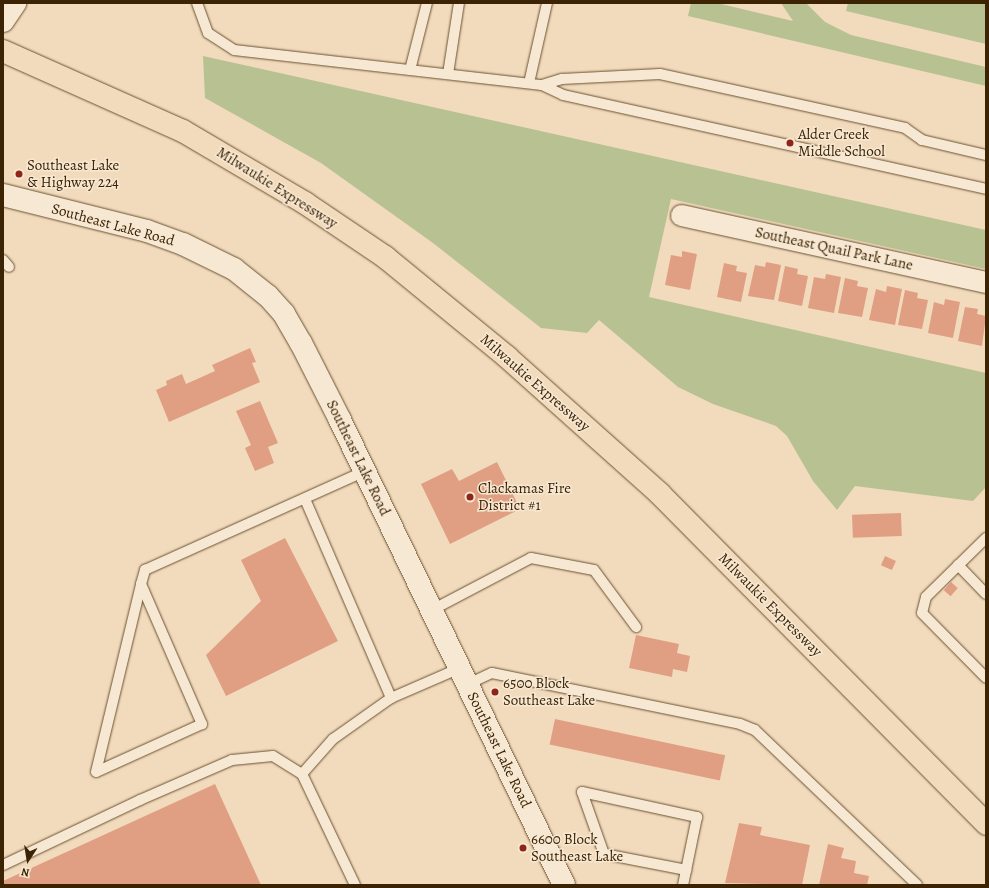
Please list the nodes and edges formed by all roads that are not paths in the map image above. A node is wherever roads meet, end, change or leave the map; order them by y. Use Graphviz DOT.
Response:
graph roads {
  1 [pos="15,3"];
  2 [pos="197,3"];
  3 [pos="427,3"];
  4 [pos="459,3"];
  5 [pos="547,4"];
  6 [pos="3,21"];
  7 [pos="3,51"];
  8 [pos="410,70"];
  9 [pos="448,74"];
  10 [pos="529,83"];
  11 [pos="542,85"];
  12 [pos="986,155"];
  13 [pos="986,189"];
  14 [pos="3,195"];
  15 [pos="681,215"];
  16 [pos="986,282"];
  17 [pos="365,471"];
  18 [pos="305,499"];
  19 [pos="986,538"];
  20 [pos="958,566"];
  21 [pos="141,584"];
  22 [pos="986,594"];
  23 [pos="432,610"];
  24 [pos="636,627"];
  25 [pos="464,676"];
  26 [pos="986,678"];
  27 [pos="391,698"];
  28 [pos="302,774"];
  29 [pos="986,824"];
  30 [pos="3,865"];
  31 [pos="686,870"];
  32 [pos="355,885"];
  33 [pos="564,885"];
  34 [pos="682,885"];
  35 [pos="917,885"];
  1 -- 6 [label="street"];
  2 -- 8 [label="lane"];
  3 -- 8 [label="lane"];
  4 -- 9 [label="lane"];
  5 -- 10 [label="lane"];
  7 -- 29 [label="highway, Milwaukie Expressway"];
  8 -- 9 [label="lane"];
  9 -- 10 [label="lane"];
  10 -- 11 [label="lane"];
  11 -- 12 [label="lane"];
  11 -- 13 [label="lane"];
  14 -- 17 [label="street, Southeast Lake Road"];
  15 -- 16 [label="street, Southeast Quail Park Lane"];
  17 -- 18 [label="lane"];
  17 -- 23 [label="street, Southeast Lake Road"];
  18 -- 21 [label="lane"];
  18 -- 27 [label="lane"];
  19 -- 20 [label="lane"];
  20 -- 22 [label="lane"];
  20 -- 26 [label="lane"];
  21 -- 21 [label="lane"];
  23 -- 24 [label="lane"];
  23 -- 25 [label="street, Southeast Lake Road"];
  25 -- 27 [label="lane"];
  25 -- 33 [label="street, Southeast Lake Road"];
  25 -- 35 [label="lane"];
  27 -- 28 [label="lane"];
  28 -- 30 [label="lane"];
  28 -- 32 [label="lane"];
  31 -- 31 [label="lane"];
  31 -- 34 [label="lane"];
}
